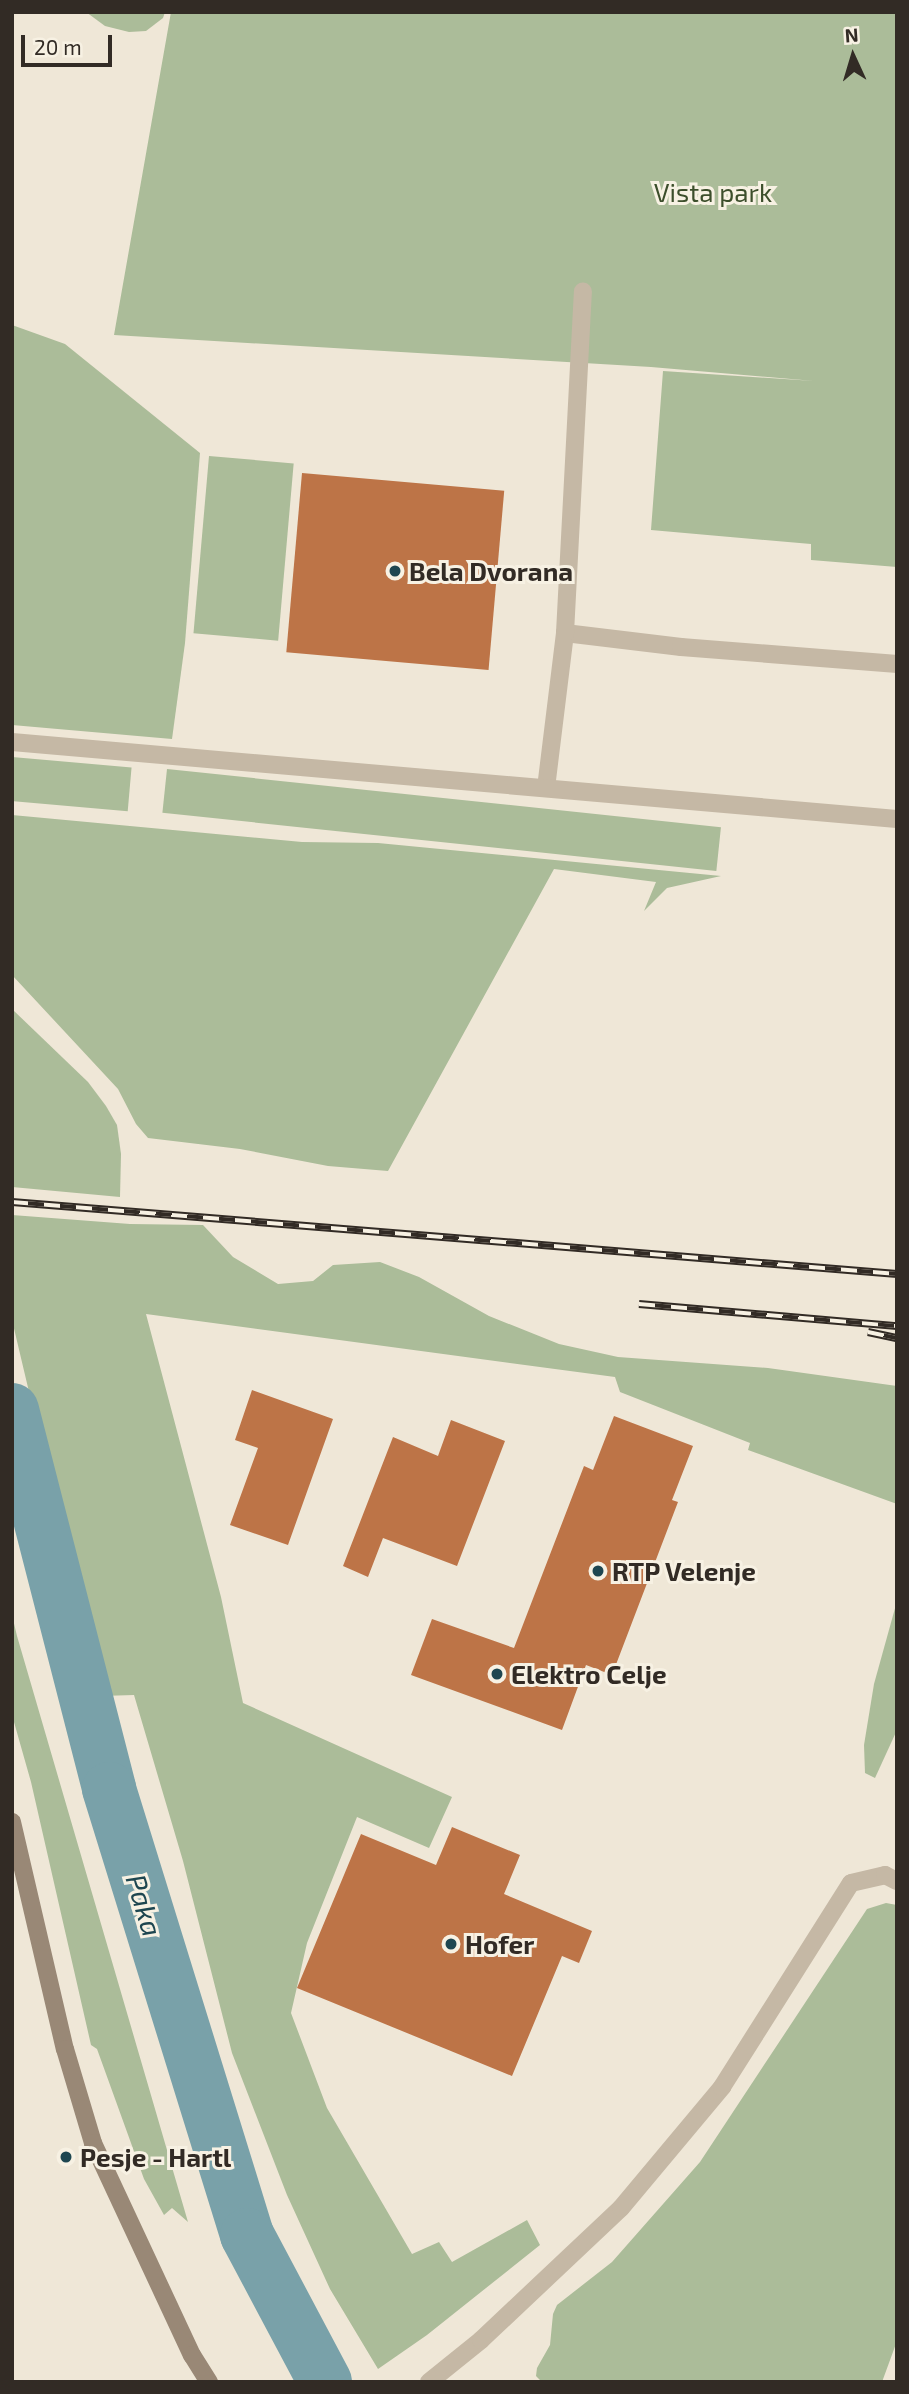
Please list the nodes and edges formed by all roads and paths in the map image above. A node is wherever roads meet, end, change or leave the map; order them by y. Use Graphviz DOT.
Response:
graph roads {
  1 [pos="583,291"];
  2 [pos="565,633"];
  3 [pos="897,664"];
  4 [pos="12,742"];
  5 [pos="546,788"];
  6 [pos="897,819"];
  7 [pos="12,1822"];
  8 [pos="897,1881"];
  9 [pos="209,2382"];
  10 [pos="429,2382"];
  1 -- 2 [label="street"];
  2 -- 3 [label="street"];
  2 -- 5 [label="street"];
  4 -- 5 [label="street"];
  5 -- 6 [label="street"];
  7 -- 9 [label="main road"];
  8 -- 10 [label="street"];
}
